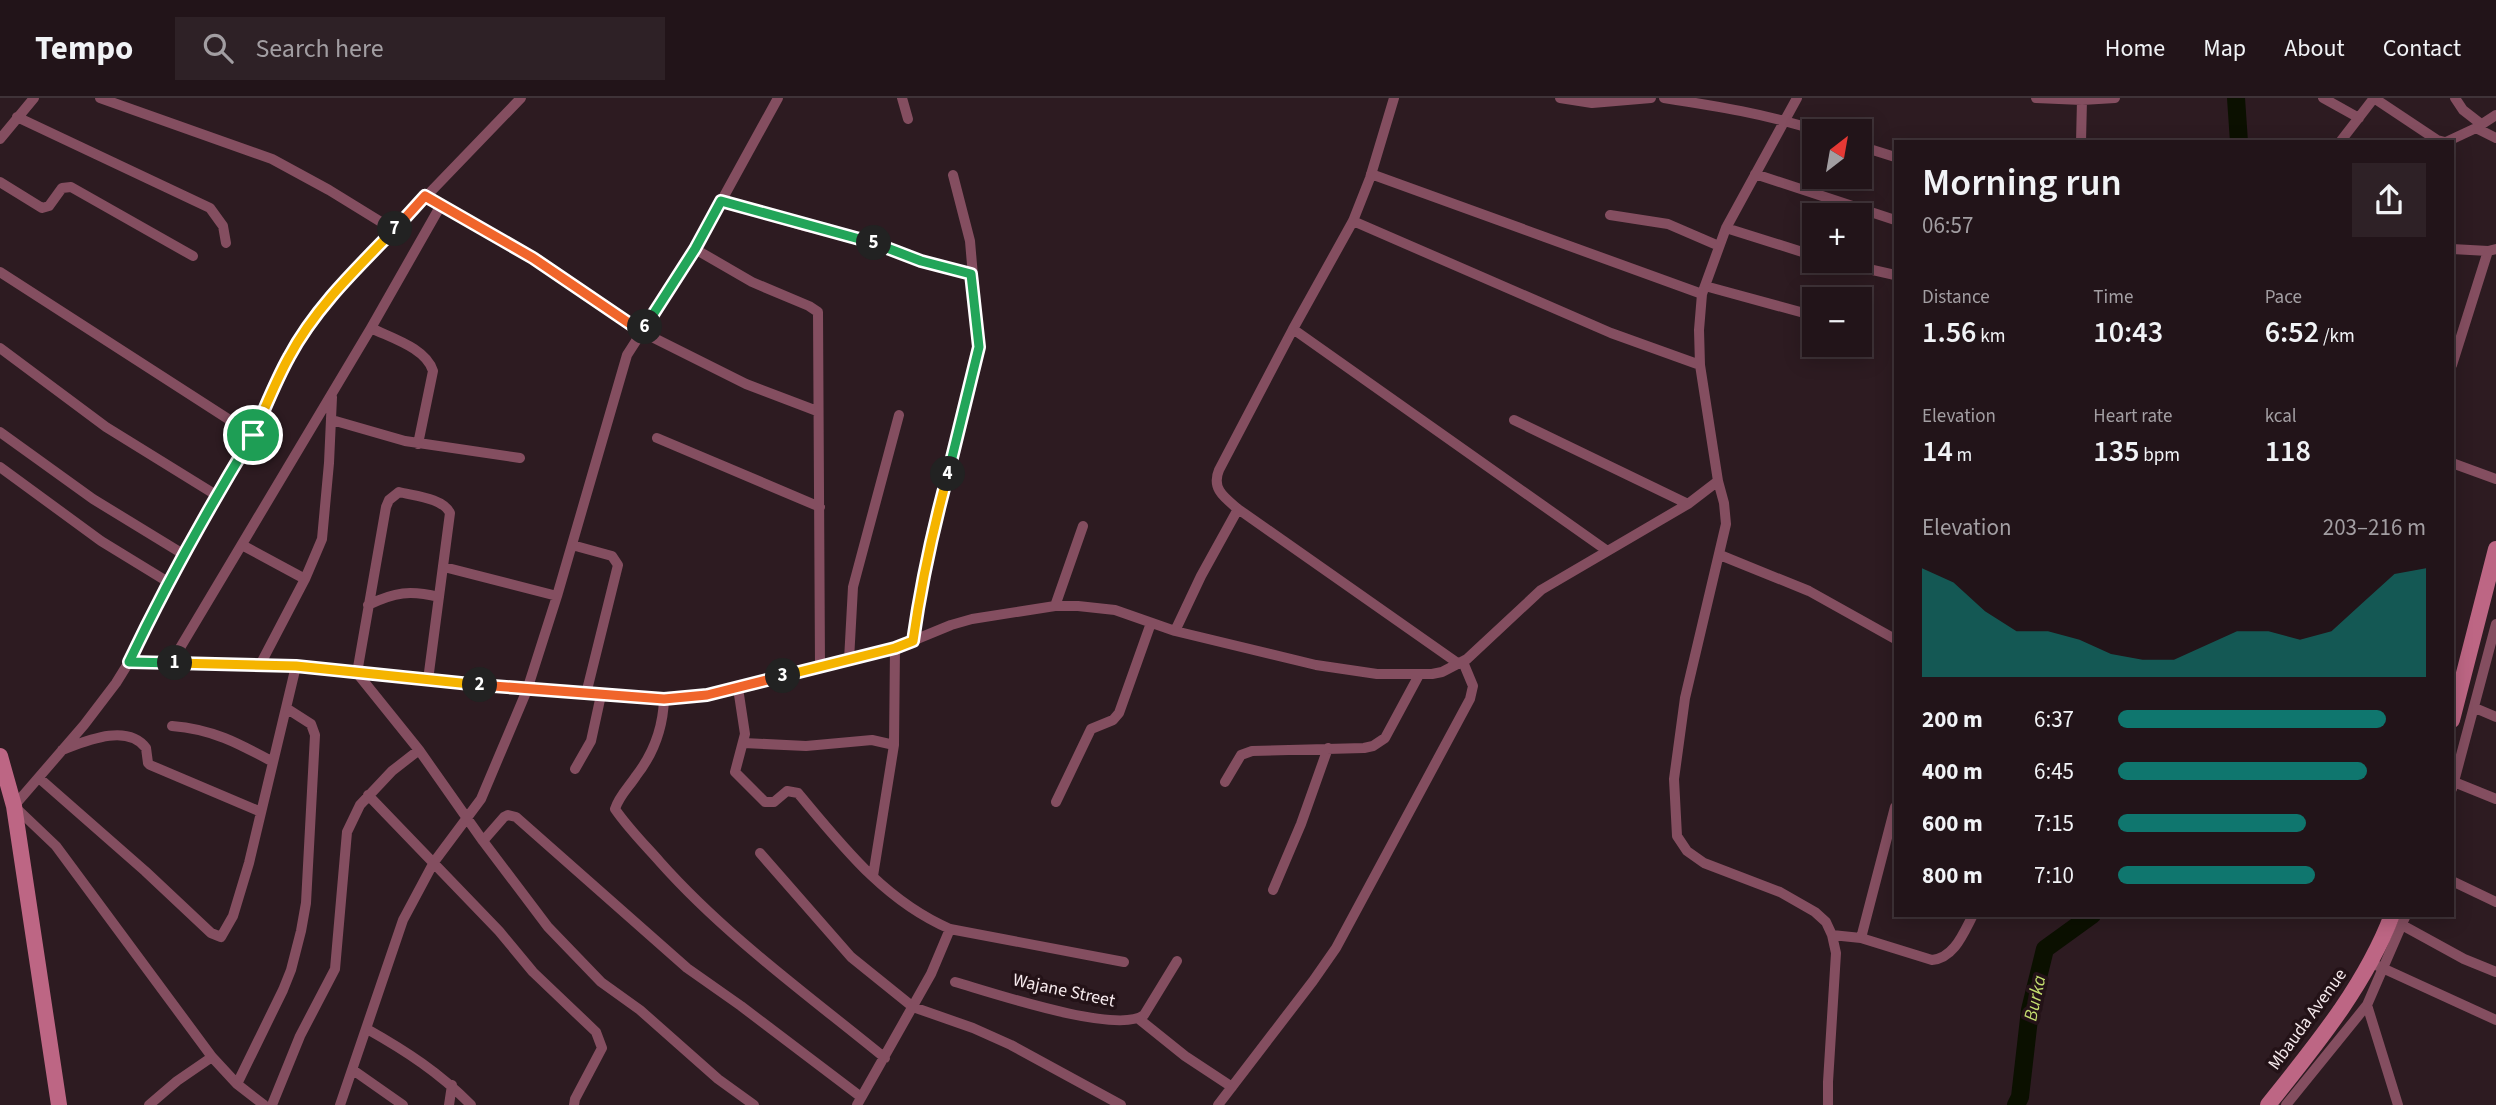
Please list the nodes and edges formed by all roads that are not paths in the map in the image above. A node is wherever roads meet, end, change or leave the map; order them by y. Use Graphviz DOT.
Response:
graph roads {
  1 [pos="34,98"];
  2 [pos="100,98"];
  3 [pos="521,98"];
  4 [pos="778,98"];
  5 [pos="902,98"];
  6 [pos="1394,98"];
  7 [pos="1560,98"];
  8 [pos="1651,98"];
  9 [pos="1664,98"];
  10 [pos="1797,98"];
  11 [pos="2036,98"];
  12 [pos="2115,98"];
  13 [pos="2323,98"];
  14 [pos="2374,98"];
  15 [pos="2455,98"];
  16 [pos="1629,99"];
  17 [pos="2082,100"];
  18 [pos="2496,114"];
  19 [pos="17,117"];
  20 [pos="2359,118"];
  21 [pos="908,119"];
  22 [pos="1784,120"];
  23 [pos="1802,126"];
  24 [pos="2479,126"];
  25 [pos="2496,138"];
  26 [pos="0,139"];
  27 [pos="2081,140"];
  28 [pos="2342,140"];
  29 [pos="2437,140"];
  30 [pos="2449,140"];
  31 [pos="1872,150"];
  32 [pos="1894,158"];
  33 [pos="1371,174"];
  34 [pos="1755,174"];
  35 [pos="953,175"];
  36 [pos="2,187"];
  37 [pos="425,196"];
  38 [pos="721,201"];
  39 [pos="441,205"];
  40 [pos="1610,215"];
  41 [pos="1894,220"];
  42 [pos="1353,221"];
  43 [pos="1726,228"];
  44 [pos="394,230"];
  45 [pos="226,243"];
  46 [pos="1719,246"];
  47 [pos="2454,248"];
  48 [pos="695,249"];
  49 [pos="2492,250"];
  50 [pos="1802,252"];
  51 [pos="193,256"];
  52 [pos="1872,270"];
  53 [pos="0,272"];
  54 [pos="971,274"];
  55 [pos="1894,275"];
  56 [pos="1704,290"];
  57 [pos="1802,313"];
  58 [pos="371,328"];
  59 [pos="1293,329"];
  60 [pos="642,332"];
  61 [pos="0,348"];
  62 [pos="2454,359"];
  63 [pos="1700,365"];
  64 [pos="332,394"];
  65 [pos="817,411"];
  66 [pos="899,415"];
  67 [pos="332,420"];
  68 [pos="1514,420"];
  69 [pos="0,432"];
  70 [pos="253,435"];
  71 [pos="657,438"];
  72 [pos="418,444"];
  73 [pos="520,458"];
  74 [pos="2454,464"];
  75 [pos="0,467"];
  76 [pos="2496,479"];
  77 [pos="1718,481"];
  78 [pos="216,495"];
  79 [pos="1688,504"];
  80 [pos="820,507"];
  81 [pos="1238,509"];
  82 [pos="1083,527"];
  83 [pos="242,545"];
  84 [pos="572,545"];
  85 [pos="2496,549"];
  86 [pos="1606,550"];
  87 [pos="183,554"];
  88 [pos="1720,555"];
  89 [pos="444,567"];
  90 [pos="305,579"];
  91 [pos="168,582"];
  92 [pos="557,596"];
  93 [pos="439,597"];
  94 [pos="368,605"];
  95 [pos="1055,606"];
  96 [pos="1151,623"];
  97 [pos="2496,624"];
  98 [pos="1175,631"];
  99 [pos="1894,638"];
  100 [pos="913,641"];
  101 [pos="895,648"];
  102 [pos="849,660"];
  103 [pos="129,662"];
  104 [pos="171,663"];
  105 [pos="1461,663"];
  106 [pos="260,665"];
  107 [pos="296,666"];
  108 [pos="820,666"];
  109 [pos="358,673"];
  110 [pos="1419,675"];
  111 [pos="428,680"];
  112 [pos="738,688"];
  113 [pos="527,690"];
  114 [pos="586,694"];
  115 [pos="601,695"];
  116 [pos="664,699"];
  117 [pos="286,708"];
  118 [pos="2474,708"];
  119 [pos="2454,712"];
  120 [pos="2496,717"];
  121 [pos="172,726"];
  122 [pos="744,743"];
  123 [pos="894,746"];
  124 [pos="1328,748"];
  125 [pos="62,750"];
  126 [pos="419,750"];
  127 [pos="0,756"];
  128 [pos="273,762"];
  129 [pos="575,769"];
  130 [pos="39,779"];
  131 [pos="2454,781"];
  132 [pos="1225,782"];
  133 [pos="2454,785"];
  134 [pos="368,795"];
  135 [pos="2496,799"];
  136 [pos="1056,802"];
  137 [pos="14,806"];
  138 [pos="1894,811"];
  139 [pos="261,812"];
  140 [pos="467,818"];
  141 [pos="483,841"];
  142 [pos="760,853"];
  143 [pos="433,862"];
  144 [pos="873,876"];
  145 [pos="2454,882"];
  146 [pos="1273,890"];
  147 [pos="2496,902"];
  148 [pos="1972,917"];
  149 [pos="2400,919"];
  150 [pos="950,929"];
  151 [pos="1832,935"];
  152 [pos="1861,938"];
  153 [pos="1177,961"];
  154 [pos="1124,962"];
  155 [pos="2376,965"];
  156 [pos="2496,972"];
  157 [pos="955,982"];
  158 [pos="2367,1005"];
  159 [pos="913,1007"];
  160 [pos="1139,1019"];
  161 [pos="2496,1020"];
  162 [pos="367,1029"];
  163 [pos="212,1057"];
  164 [pos="885,1058"];
  165 [pos="353,1070"];
  166 [pos="237,1084"];
  167 [pos="452,1085"];
  168 [pos="1232,1087"];
  169 [pos="859,1101"];
  170 [pos="59,1105"];
  171 [pos="149,1105"];
  172 [pos="264,1105"];
  173 [pos="272,1105"];
  174 [pos="340,1105"];
  175 [pos="403,1105"];
  176 [pos="449,1105"];
  177 [pos="471,1105"];
  178 [pos="574,1105"];
  179 [pos="754,1105"];
  180 [pos="1121,1105"];
  181 [pos="1218,1105"];
  182 [pos="1828,1105"];
  183 [pos="2268,1105"];
  184 [pos="2286,1105"];
  185 [pos="2398,1105"];
  1 -- 19 [label="street"];
  2 -- 44 [label="street"];
  3 -- 37 [label="street"];
  4 -- 38 [label="street"];
  5 -- 21 [label="street"];
  6 -- 33 [label="street"];
  7 -- 16 [label="street"];
  8 -- 16 [label="street"];
  9 -- 22 [label="street"];
  10 -- 22 [label="street"];
  11 -- 17 [label="street"];
  12 -- 17 [label="street"];
  13 -- 20 [label="street"];
  14 -- 20 [label="street"];
  14 -- 29 [label="street"];
  15 -- 24 [label="street"];
  17 -- 27 [label="street"];
  18 -- 24 [label="street"];
  19 -- 26 [label="street"];
  19 -- 45 [label="street"];
  20 -- 28 [label="street"];
  22 -- 23 [label="street"];
  22 -- 34 [label="street"];
  24 -- 25 [label="street"];
  24 -- 30 [label="street"];
  31 -- 32 [label="street"];
  33 -- 42 [label="street"];
  33 -- 56 [label="street"];
  34 -- 41 [label="street"];
  34 -- 43 [label="street"];
  35 -- 54 [label="street"];
  36 -- 51 [label="street"];
  37 -- 39 [label="street"];
  37 -- 44 [label="street"];
  38 -- 48 [label="street"];
  38 -- 54 [label="street"];
  39 -- 58 [label="street"];
  39 -- 60 [label="street"];
  40 -- 46 [label="street"];
  42 -- 59 [label="street"];
  42 -- 63 [label="street"];
  43 -- 46 [label="street"];
  43 -- 50 [label="street"];
  44 -- 70 [label="street"];
  46 -- 56 [label="street"];
  47 -- 49 [label="street"];
  48 -- 60 [label="street"];
  48 -- 65 [label="street"];
  49 -- 62 [label="street"];
  52 -- 55 [label="street"];
  53 -- 70 [label="street"];
  54 -- 100 [label="street"];
  56 -- 57 [label="street"];
  56 -- 63 [label="street"];
  58 -- 64 [label="street"];
  58 -- 72 [label="street"];
  59 -- 81 [label="street"];
  59 -- 86 [label="street"];
  60 -- 65 [label="street"];
  60 -- 84 [label="street"];
  61 -- 78 [label="street"];
  63 -- 77 [label="street"];
  64 -- 67 [label="street"];
  64 -- 83 [label="street"];
  65 -- 80 [label="street"];
  66 -- 102 [label="street"];
  67 -- 72 [label="street"];
  67 -- 90 [label="street"];
  68 -- 79 [label="street"];
  69 -- 87 [label="street"];
  70 -- 78 [label="street"];
  71 -- 80 [label="street"];
  72 -- 73 [label="street"];
  74 -- 76 [label="street"];
  75 -- 91 [label="street"];
  77 -- 79 [label="street"];
  77 -- 88 [label="street"];
  78 -- 87 [label="street"];
  79 -- 86 [label="street"];
  80 -- 108 [label="street"];
  81 -- 98 [label="street"];
  81 -- 105 [label="street"];
  82 -- 95 [label="street"];
  83 -- 90 [label="street"];
  83 -- 104 [label="street"];
  84 -- 92 [label="street"];
  84 -- 114 [label="street"];
  85 -- 119 [label="street"];
  86 -- 105 [label="street"];
  87 -- 91 [label="street"];
  88 -- 99 [label="street"];
  88 -- 151 [label="street"];
  89 -- 92 [label="street"];
  89 -- 93 [label="street"];
  89 -- 94 [label="street"];
  90 -- 106 [label="street"];
  91 -- 103 [label="street"];
  92 -- 113 [label="street"];
  93 -- 94 [label="street"];
  93 -- 111 [label="street"];
  94 -- 109 [label="street"];
  95 -- 96 [label="street"];
  95 -- 100 [label="street"];
  96 -- 98 [label="street"];
  96 -- 136 [label="street"];
  97 -- 118 [label="street"];
  98 -- 110 [label="street"];
  100 -- 101 [label="street"];
  101 -- 102 [label="street"];
  101 -- 123 [label="street"];
  102 -- 108 [label="street"];
  103 -- 104 [label="street"];
  103 -- 125 [label="street"];
  104 -- 106 [label="street"];
  105 -- 110 [label="street"];
  105 -- 168 [label="street"];
  106 -- 107 [label="street"];
  107 -- 109 [label="street"];
  107 -- 117 [label="street"];
  108 -- 112 [label="street"];
  109 -- 111 [label="street"];
  109 -- 126 [label="street"];
  110 -- 124 [label="street"];
  111 -- 113 [label="street"];
  112 -- 116 [label="street"];
  112 -- 122 [label="street"];
  113 -- 114 [label="street"];
  113 -- 140 [label="street"];
  114 -- 115 [label="street"];
  115 -- 116 [label="street"];
  115 -- 129 [label="street"];
  116 -- 164 [label="street"];
  117 -- 128 [label="street"];
  117 -- 166 [label="street"];
  118 -- 120 [label="street"];
  118 -- 131 [label="street"];
  121 -- 128 [label="street"];
  122 -- 123 [label="street"];
  122 -- 144 [label="street"];
  123 -- 144 [label="street"];
  124 -- 132 [label="street"];
  124 -- 146 [label="street"];
  125 -- 130 [label="street"];
  125 -- 139 [label="street"];
  126 -- 134 [label="street"];
  126 -- 140 [label="street"];
  127 -- 137 [label="street"];
  128 -- 139 [label="street"];
  130 -- 137 [label="street"];
  130 -- 139 [label="street"];
  133 -- 135 [label="street"];
  134 -- 143 [label="street"];
  134 -- 173 [label="street"];
  137 -- 163 [label="street"];
  137 -- 170 [label="street"];
  138 -- 152 [label="street"];
  140 -- 141 [label="street"];
  140 -- 143 [label="street"];
  141 -- 169 [label="street"];
  141 -- 179 [label="street"];
  142 -- 159 [label="street"];
  143 -- 162 [label="street"];
  143 -- 178 [label="street"];
  144 -- 150 [label="street"];
  145 -- 147 [label="street"];
  148 -- 152 [label="street"];
  149 -- 155 [label="street, Mbauda Avenue"];
  149 -- 156 [label="street"];
  150 -- 154 [label="street"];
  150 -- 159 [label="street"];
  151 -- 152 [label="street"];
  151 -- 182 [label="street"];
  153 -- 160 [label="street"];
  155 -- 158 [label="street"];
  155 -- 161 [label="street"];
  155 -- 183 [label="street, Mbauda Avenue"];
  157 -- 160 [label="street, Wajane Street"];
  158 -- 184 [label="street"];
  158 -- 185 [label="street"];
  159 -- 164 [label="street"];
  159 -- 180 [label="street"];
  160 -- 168 [label="street"];
  162 -- 165 [label="street"];
  162 -- 167 [label="street"];
  163 -- 166 [label="street"];
  163 -- 171 [label="street"];
  164 -- 169 [label="street"];
  165 -- 174 [label="street"];
  165 -- 175 [label="street"];
  166 -- 172 [label="street"];
  167 -- 176 [label="street"];
  167 -- 177 [label="street"];
  168 -- 181 [label="street"];
}
